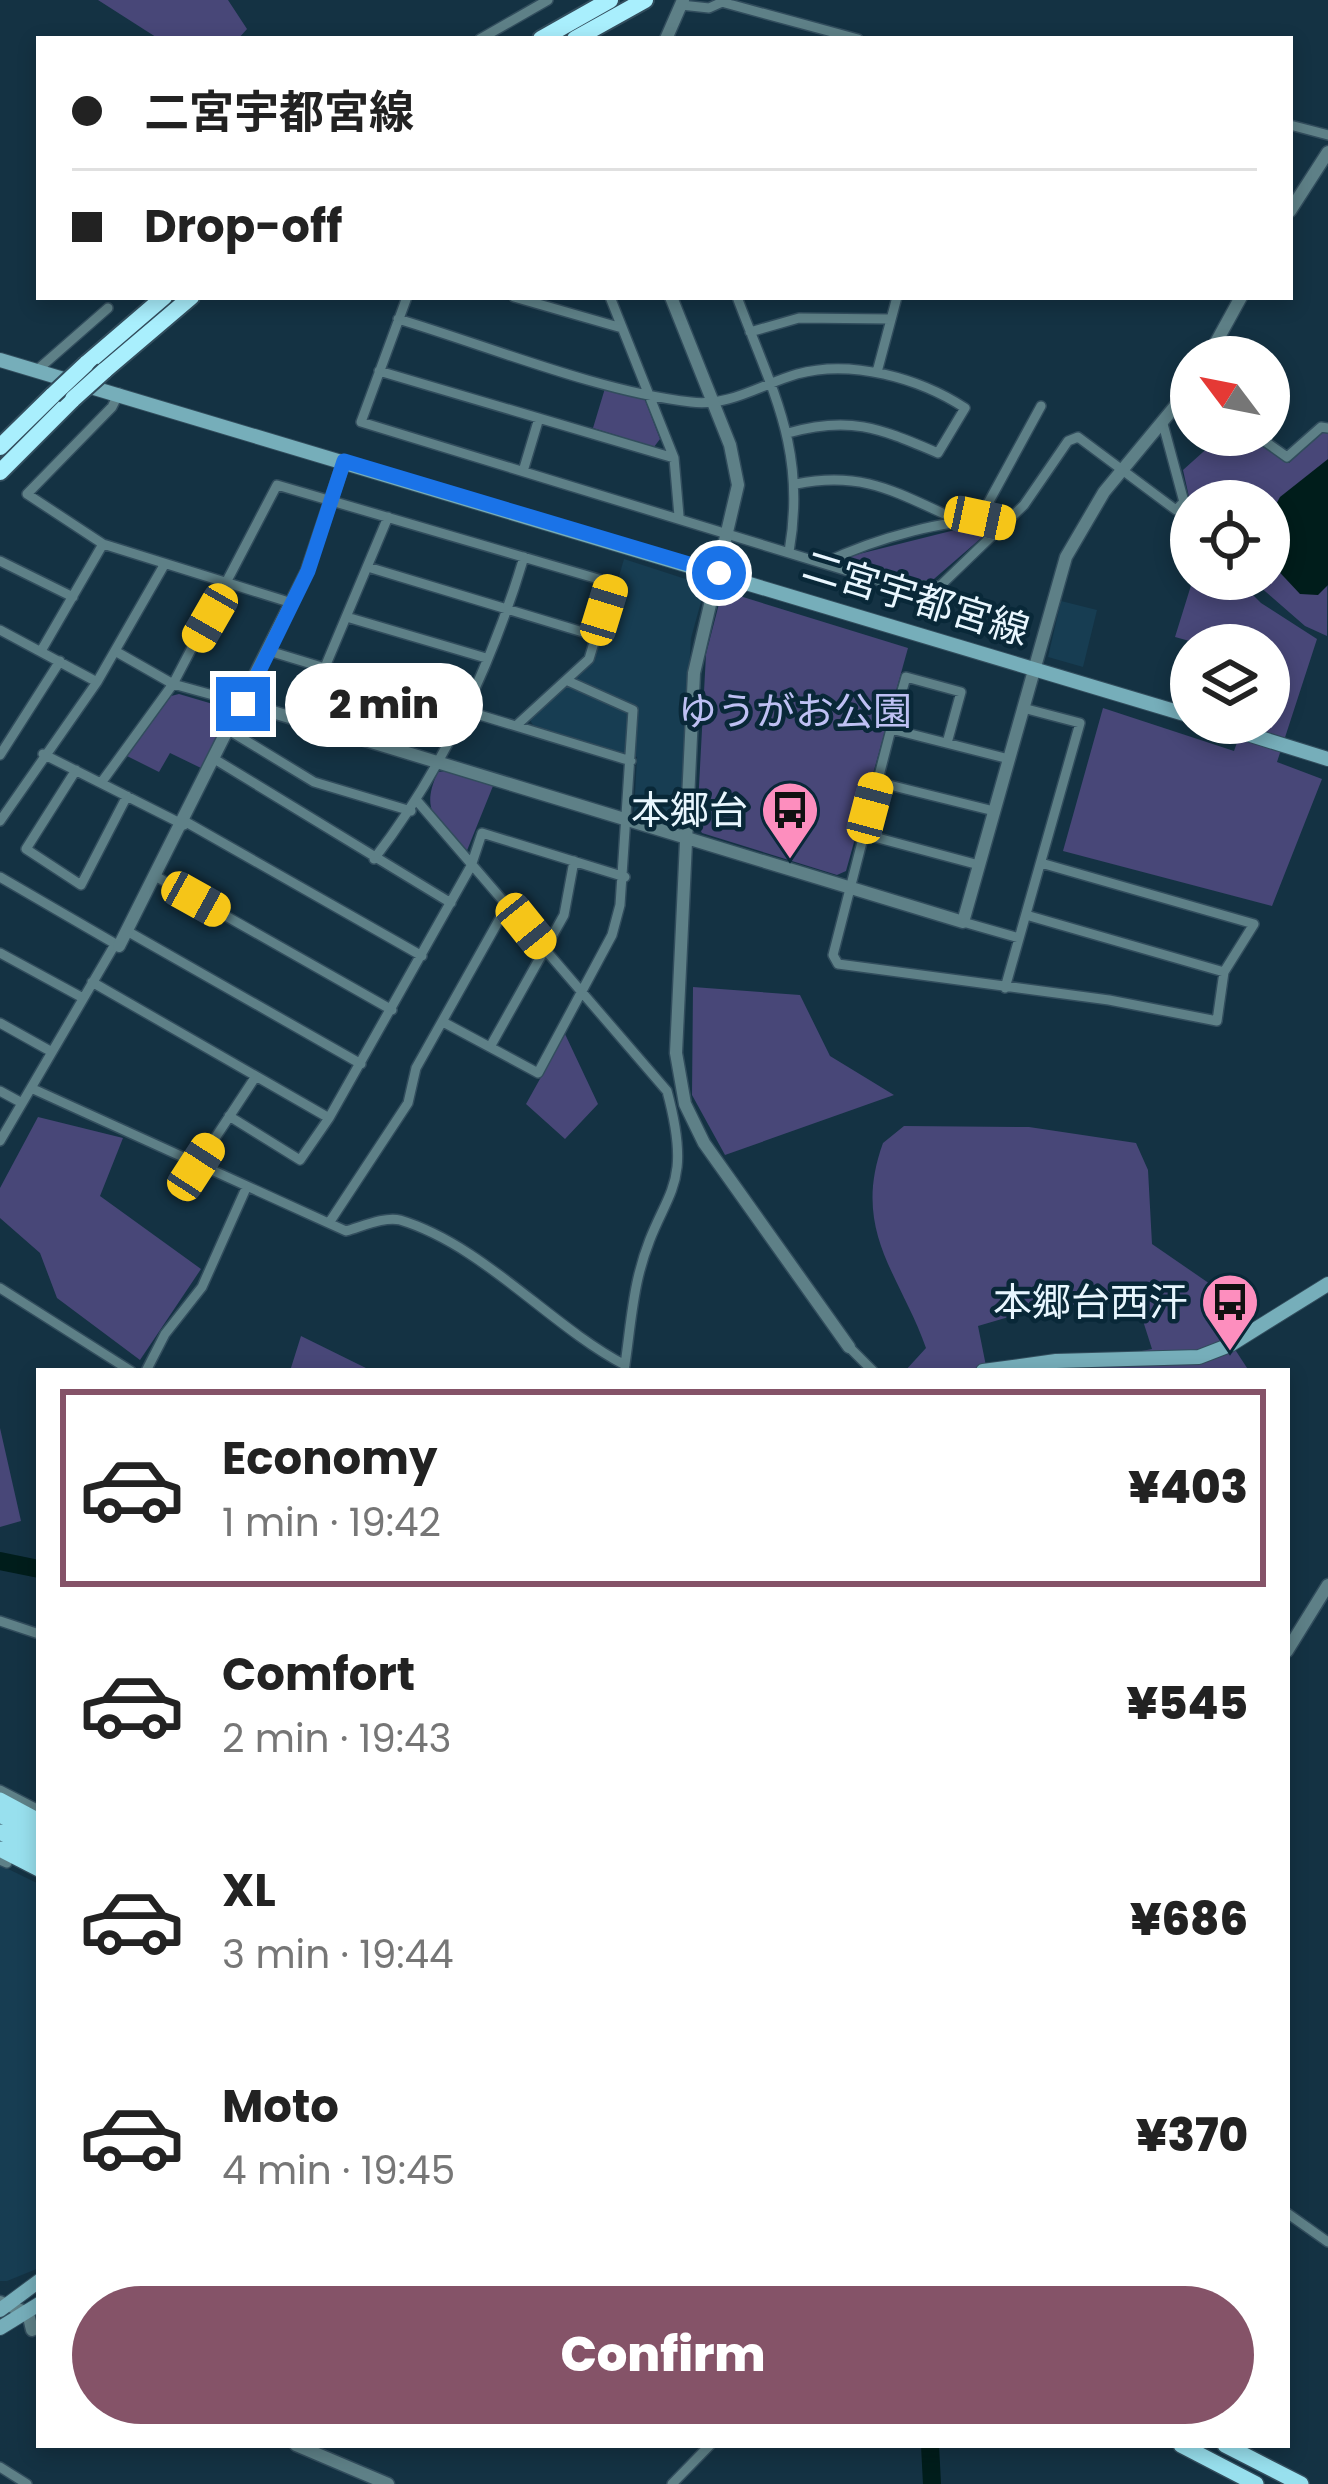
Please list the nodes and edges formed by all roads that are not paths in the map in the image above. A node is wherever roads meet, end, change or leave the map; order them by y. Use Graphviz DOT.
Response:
graph roads {
  1 [pos="548,0"];
  2 [pos="610,0"];
  3 [pos="645,0"];
  4 [pos="726,1"];
  5 [pos="682,3"];
  6 [pos="485,36"];
  7 [pos="546,36"];
  8 [pos="580,36"];
  9 [pos="667,36"];
  10 [pos="848,36"];
  11 [pos="1293,126"];
  12 [pos="1328,135"];
  13 [pos="1326,160"];
  14 [pos="1293,208"];
  15 [pos="161,300"];
  16 [pos="187,300"];
  17 [pos="406,300"];
  18 [pos="524,300"];
  19 [pos="611,300"];
  20 [pos="672,300"];
  21 [pos="738,300"];
  22 [pos="896,300"];
  23 [pos="1239,300"];
  24 [pos="108,308"];
  25 [pos="398,319"];
  26 [pos="891,319"];
  27 [pos="622,328"];
  28 [pos="750,332"];
  29 [pos="1220,336"];
  30 [pos="0,360"];
  31 [pos="95,368"];
  32 [pos="36,370"];
  33 [pos="379,371"];
  34 [pos="877,372"];
  35 [pos="769,385"];
  36 [pos="119,393"];
  37 [pos="647,394"];
  38 [pos="713,401"];
  39 [pos="1041,406"];
  40 [pos="1170,415"];
  41 [pos="539,418"];
  42 [pos="1163,424"];
  43 [pos="1328,428"];
  44 [pos="788,433"];
  45 [pos="0,447"];
  46 [pos="1290,454"];
  47 [pos="674,458"];
  48 [pos="344,461"];
  49 [pos="524,468"];
  50 [pos="1124,469"];
  51 [pos="0,472"];
  52 [pos="796,484"];
  53 [pos="331,501"];
  54 [pos="679,516"];
  55 [pos="388,518"];
  56 [pos="980,518"];
  57 [pos="962,522"];
  58 [pos="1005,523"];
  59 [pos="730,535"];
  60 [pos="103,544"];
  61 [pos="789,552"];
  62 [pos="524,557"];
  63 [pos="0,561"];
  64 [pos="824,562"];
  65 [pos="164,567"];
  66 [pos="371,568"];
  67 [pos="719,573"];
  68 [pos="229,586"];
  69 [pos="73,597"];
  70 [pos="292,603"];
  71 [pos="508,608"];
  72 [pos="350,618"];
  73 [pos="1,633"];
  74 [pos="596,636"];
  75 [pos="41,651"];
  76 [pos="115,651"];
  77 [pos="269,651"];
  78 [pos="486,658"];
  79 [pos="60,662"];
  80 [pos="326,668"];
  81 [pos="1034,668"];
  82 [pos="97,682"];
  83 [pos="568,682"];
  84 [pos="173,684"];
  85 [pos="243,704"];
  86 [pos="464,708"];
  87 [pos="1024,708"];
  88 [pos="1170,710"];
  89 [pos="518,724"];
  90 [pos="891,729"];
  91 [pos="230,731"];
  92 [pos="946,743"];
  93 [pos="1280,744"];
  94 [pos="43,754"];
  95 [pos="0,755"];
  96 [pos="1009,759"];
  97 [pos="1328,759"];
  98 [pos="216,760"];
  99 [pos="438,760"];
  100 [pos="631,760"];
  101 [pos="76,770"];
  102 [pos="877,782"];
  103 [pos="100,783"];
  104 [pos="127,796"];
  105 [pos="415,807"];
  106 [pos="994,812"];
  107 [pos="629,820"];
  108 [pos="0,821"];
  109 [pos="185,824"];
  110 [pos="863,834"];
  111 [pos="687,838"];
  112 [pos="374,860"];
  113 [pos="574,861"];
  114 [pos="1041,863"];
  115 [pos="471,866"];
  116 [pos="979,866"];
  117 [pos="0,877"];
  118 [pos="157,877"];
  119 [pos="625,877"];
  120 [pos="848,888"];
  121 [pos="451,903"];
  122 [pos="508,904"];
  123 [pos="1026,915"];
  124 [pos="964,922"];
  125 [pos="128,931"];
  126 [pos="1019,938"];
  127 [pos="117,946"];
  128 [pos="545,949"];
  129 [pos="0,953"];
  130 [pos="422,956"];
  131 [pos="1223,972"];
  132 [pos="92,982"];
  133 [pos="1005,988"];
  134 [pos="582,994"];
  135 [pos="83,998"];
  136 [pos="392,1010"];
  137 [pos="443,1022"];
  138 [pos="0,1023"];
  139 [pos="490,1047"];
  140 [pos="52,1052"];
  141 [pos="361,1064"];
  142 [pos="256,1076"];
  143 [pos="32,1088"];
  144 [pos="0,1090"];
  145 [pos="22,1103"];
  146 [pos="229,1116"];
  147 [pos="329,1118"];
  148 [pos="700,1134"];
  149 [pos="0,1142"];
  150 [pos="680,1150"];
  151 [pos="196,1167"];
  152 [pos="247,1186"];
  153 [pos="329,1223"];
  154 [pos="1328,1284"];
  155 [pos="0,1288"];
  156 [pos="849,1347"];
  157 [pos="126,1368"];
  158 [pos="148,1368"];
  159 [pos="625,1368"];
  160 [pos="870,1368"];
  161 [pos="1005,1368"];
  162 [pos="1328,1586"];
  163 [pos="0,1621"];
  164 [pos="36,1633"];
  165 [pos="1290,1646"];
  166 [pos="0,1790"];
  167 [pos="0,1801"];
  168 [pos="36,1808"];
  169 [pos="0,1815"];
  170 [pos="36,1819"];
  171 [pos="0,1832"];
  172 [pos="36,1833"];
  173 [pos="36,1850"];
  174 [pos="2,1857"];
  175 [pos="36,1868"];
  176 [pos="1290,2215"];
  177 [pos="1328,2242"];
  178 [pos="36,2284"];
  179 [pos="33,2308"];
  180 [pos="3,2314"];
  181 [pos="35,2332"];
  182 [pos="303,2448"];
  183 [pos="707,2448"];
  184 [pos="1187,2448"];
  185 [pos="1232,2448"];
  186 [pos="0,2467"];
  187 [pos="27,2484"];
  188 [pos="388,2484"];
  189 [pos="672,2484"];
  190 [pos="1256,2484"];
  191 [pos="1301,2484"];
  1 -- 6 [label="street"];
  2 -- 7 [label="highway"];
  3 -- 8 [label="highway"];
  4 -- 5 [label="street"];
  4 -- 10 [label="street"];
  5 -- 9 [label="street"];
  11 -- 12 [label="street"];
  13 -- 14 [label="street"];
  15 -- 31 [label="highway"];
  16 -- 31 [label="highway"];
  17 -- 25 [label="street"];
  18 -- 27 [label="street"];
  19 -- 27 [label="street"];
  20 -- 38 [label="street"];
  21 -- 28 [label="street"];
  22 -- 26 [label="street"];
  23 -- 29 [label="street"];
  24 -- 32 [label="street"];
  25 -- 33 [label="street"];
  25 -- 37 [label="street"];
  26 -- 28 [label="street"];
  26 -- 34 [label="street"];
  27 -- 37 [label="street"];
  28 -- 35 [label="street"];
  30 -- 32 [label="main road, 二宮宇都宮線"];
  31 -- 45 [label="highway, bridge"];
  31 -- 51 [label="highway, bridge"];
  32 -- 36 [label="main road, 二宮宇都宮線"];
  33 -- 41 [label="street"];
  33 -- 49 [label="street"];
  34 -- 35 [label="street"];
  34 -- 44 [label="street"];
  35 -- 38 [label="street"];
  35 -- 44 [label="street"];
  36 -- 48 [label="main road, 二宮宇都宮線"];
  36 -- 60 [label="street"];
  37 -- 38 [label="street"];
  37 -- 47 [label="street"];
  38 -- 59 [label="street"];
  39 -- 56 [label="street"];
  40 -- 42 [label="street"];
  41 -- 47 [label="street"];
  41 -- 49 [label="street"];
  42 -- 50 [label="street"];
  42 -- 50 [label="street"];
  43 -- 46 [label="street"];
  44 -- 52 [label="street"];
  47 -- 54 [label="street"];
  48 -- 53 [label="street"];
  48 -- 67 [label="main road, 二宮宇都宮線"];
  49 -- 54 [label="street"];
  50 -- 58 [label="street"];
  50 -- 81 [label="street"];
  52 -- 57 [label="street"];
  52 -- 61 [label="street"];
  53 -- 55 [label="street"];
  53 -- 68 [label="street"];
  53 -- 70 [label="street"];
  54 -- 59 [label="street"];
  55 -- 62 [label="street"];
  55 -- 66 [label="street"];
  56 -- 57 [label="street"];
  56 -- 58 [label="street"];
  57 -- 64 [label="street"];
  58 -- 64 [label="street"];
  59 -- 61 [label="street"];
  59 -- 67 [label="street"];
  60 -- 65 [label="street"];
  60 -- 69 [label="street"];
  61 -- 64 [label="street"];
  62 -- 71 [label="street"];
  62 -- 74 [label="street"];
  63 -- 69 [label="street"];
  65 -- 68 [label="street"];
  65 -- 76 [label="street"];
  66 -- 71 [label="street"];
  66 -- 72 [label="street"];
  67 -- 81 [label="main road, 二宮宇都宮線"];
  67 -- 111 [label="street"];
  68 -- 70 [label="street"];
  68 -- 84 [label="street"];
  69 -- 75 [label="street"];
  70 -- 77 [label="street"];
  71 -- 74 [label="street"];
  71 -- 78 [label="street"];
  72 -- 78 [label="street"];
  72 -- 80 [label="street"];
  73 -- 75 [label="street"];
  74 -- 83 [label="street"];
  75 -- 79 [label="street"];
  76 -- 82 [label="street"];
  76 -- 84 [label="street"];
  77 -- 80 [label="street"];
  77 -- 85 [label="street"];
  78 -- 86 [label="street"];
  79 -- 82 [label="street"];
  79 -- 95 [label="street"];
  80 -- 86 [label="street"];
  81 -- 87 [label="street"];
  81 -- 88 [label="main road, 二宮宇都宮線"];
  82 -- 94 [label="street"];
  83 -- 89 [label="street"];
  83 -- 100 [label="street"];
  84 -- 85 [label="street"];
  84 -- 103 [label="street"];
  85 -- 91 [label="street"];
  85 -- 99 [label="street"];
  86 -- 89 [label="street"];
  86 -- 99 [label="street"];
  87 -- 96 [label="street"];
  87 -- 114 [label="street"];
  89 -- 100 [label="street"];
  90 -- 92 [label="street"];
  90 -- 92 [label="street"];
  90 -- 102 [label="street"];
  91 -- 98 [label="street"];
  91 -- 105 [label="street"];
  92 -- 96 [label="street"];
  93 -- 97 [label="main road"];
  94 -- 101 [label="street"];
  94 -- 108 [label="street"];
  96 -- 106 [label="street"];
  98 -- 109 [label="street"];
  98 -- 112 [label="street"];
  99 -- 105 [label="street"];
  99 -- 107 [label="street"];
  100 -- 107 [label="street"];
  101 -- 103 [label="street"];
  101 -- 104 [label="street"];
  102 -- 106 [label="street"];
  102 -- 110 [label="street"];
  103 -- 104 [label="street"];
  104 -- 109 [label="street"];
  105 -- 112 [label="street"];
  105 -- 115 [label="street"];
  106 -- 116 [label="street"];
  107 -- 111 [label="street"];
  107 -- 119 [label="street"];
  109 -- 118 [label="street"];
  109 -- 130 [label="street"];
  110 -- 116 [label="street"];
  110 -- 120 [label="street"];
  111 -- 120 [label="street"];
  111 -- 148 [label="street"];
  112 -- 121 [label="street"];
  113 -- 115 [label="street"];
  113 -- 119 [label="street"];
  113 -- 128 [label="street"];
  114 -- 123 [label="street"];
  114 -- 131 [label="street"];
  115 -- 121 [label="street"];
  115 -- 122 [label="street"];
  116 -- 124 [label="street"];
  117 -- 127 [label="street"];
  118 -- 125 [label="street"];
  118 -- 136 [label="street"];
  119 -- 134 [label="street"];
  120 -- 124 [label="street"];
  120 -- 133 [label="street"];
  121 -- 130 [label="street"];
  122 -- 128 [label="street"];
  122 -- 137 [label="street"];
  123 -- 126 [label="street"];
  123 -- 131 [label="street"];
  124 -- 126 [label="street"];
  125 -- 127 [label="street"];
  125 -- 141 [label="street"];
  126 -- 133 [label="street"];
  127 -- 132 [label="street"];
  128 -- 134 [label="street"];
  128 -- 139 [label="street"];
  129 -- 135 [label="street"];
  130 -- 136 [label="street"];
  131 -- 133 [label="street"];
  132 -- 135 [label="street"];
  132 -- 142 [label="street"];
  134 -- 139 [label="street"];
  134 -- 150 [label="street"];
  135 -- 140 [label="street"];
  136 -- 141 [label="street"];
  137 -- 139 [label="street"];
  137 -- 153 [label="street"];
  138 -- 140 [label="street"];
  140 -- 143 [label="street"];
  141 -- 147 [label="street"];
  142 -- 146 [label="street"];
  142 -- 147 [label="street"];
  143 -- 145 [label="street"];
  143 -- 151 [label="street"];
  144 -- 145 [label="street"];
  145 -- 149 [label="street"];
  146 -- 147 [label="street"];
  146 -- 151 [label="street"];
  148 -- 150 [label="street"];
  148 -- 156 [label="street"];
  150 -- 159 [label="street"];
  151 -- 152 [label="street"];
  152 -- 153 [label="street"];
  152 -- 158 [label="street"];
  153 -- 159 [label="street"];
  154 -- 161 [label="main road"];
  155 -- 157 [label="street"];
  156 -- 160 [label="street"];
  162 -- 165 [label="street"];
  163 -- 164 [label="street"];
  166 -- 168 [label="street"];
  167 -- 170 [label="highway"];
  169 -- 172 [label="highway"];
  171 -- 173 [label="highway"];
  174 -- 175 [label="highway"];
  176 -- 177 [label="street"];
  178 -- 180 [label="main road"];
  179 -- 180 [label="main road"];
  179 -- 181 [label="street"];
  180 -- 181 [label="street"];
  182 -- 188 [label="street"];
  183 -- 189 [label="street"];
  184 -- 190 [label="highway"];
  185 -- 191 [label="highway"];
  186 -- 187 [label="street"];
}
